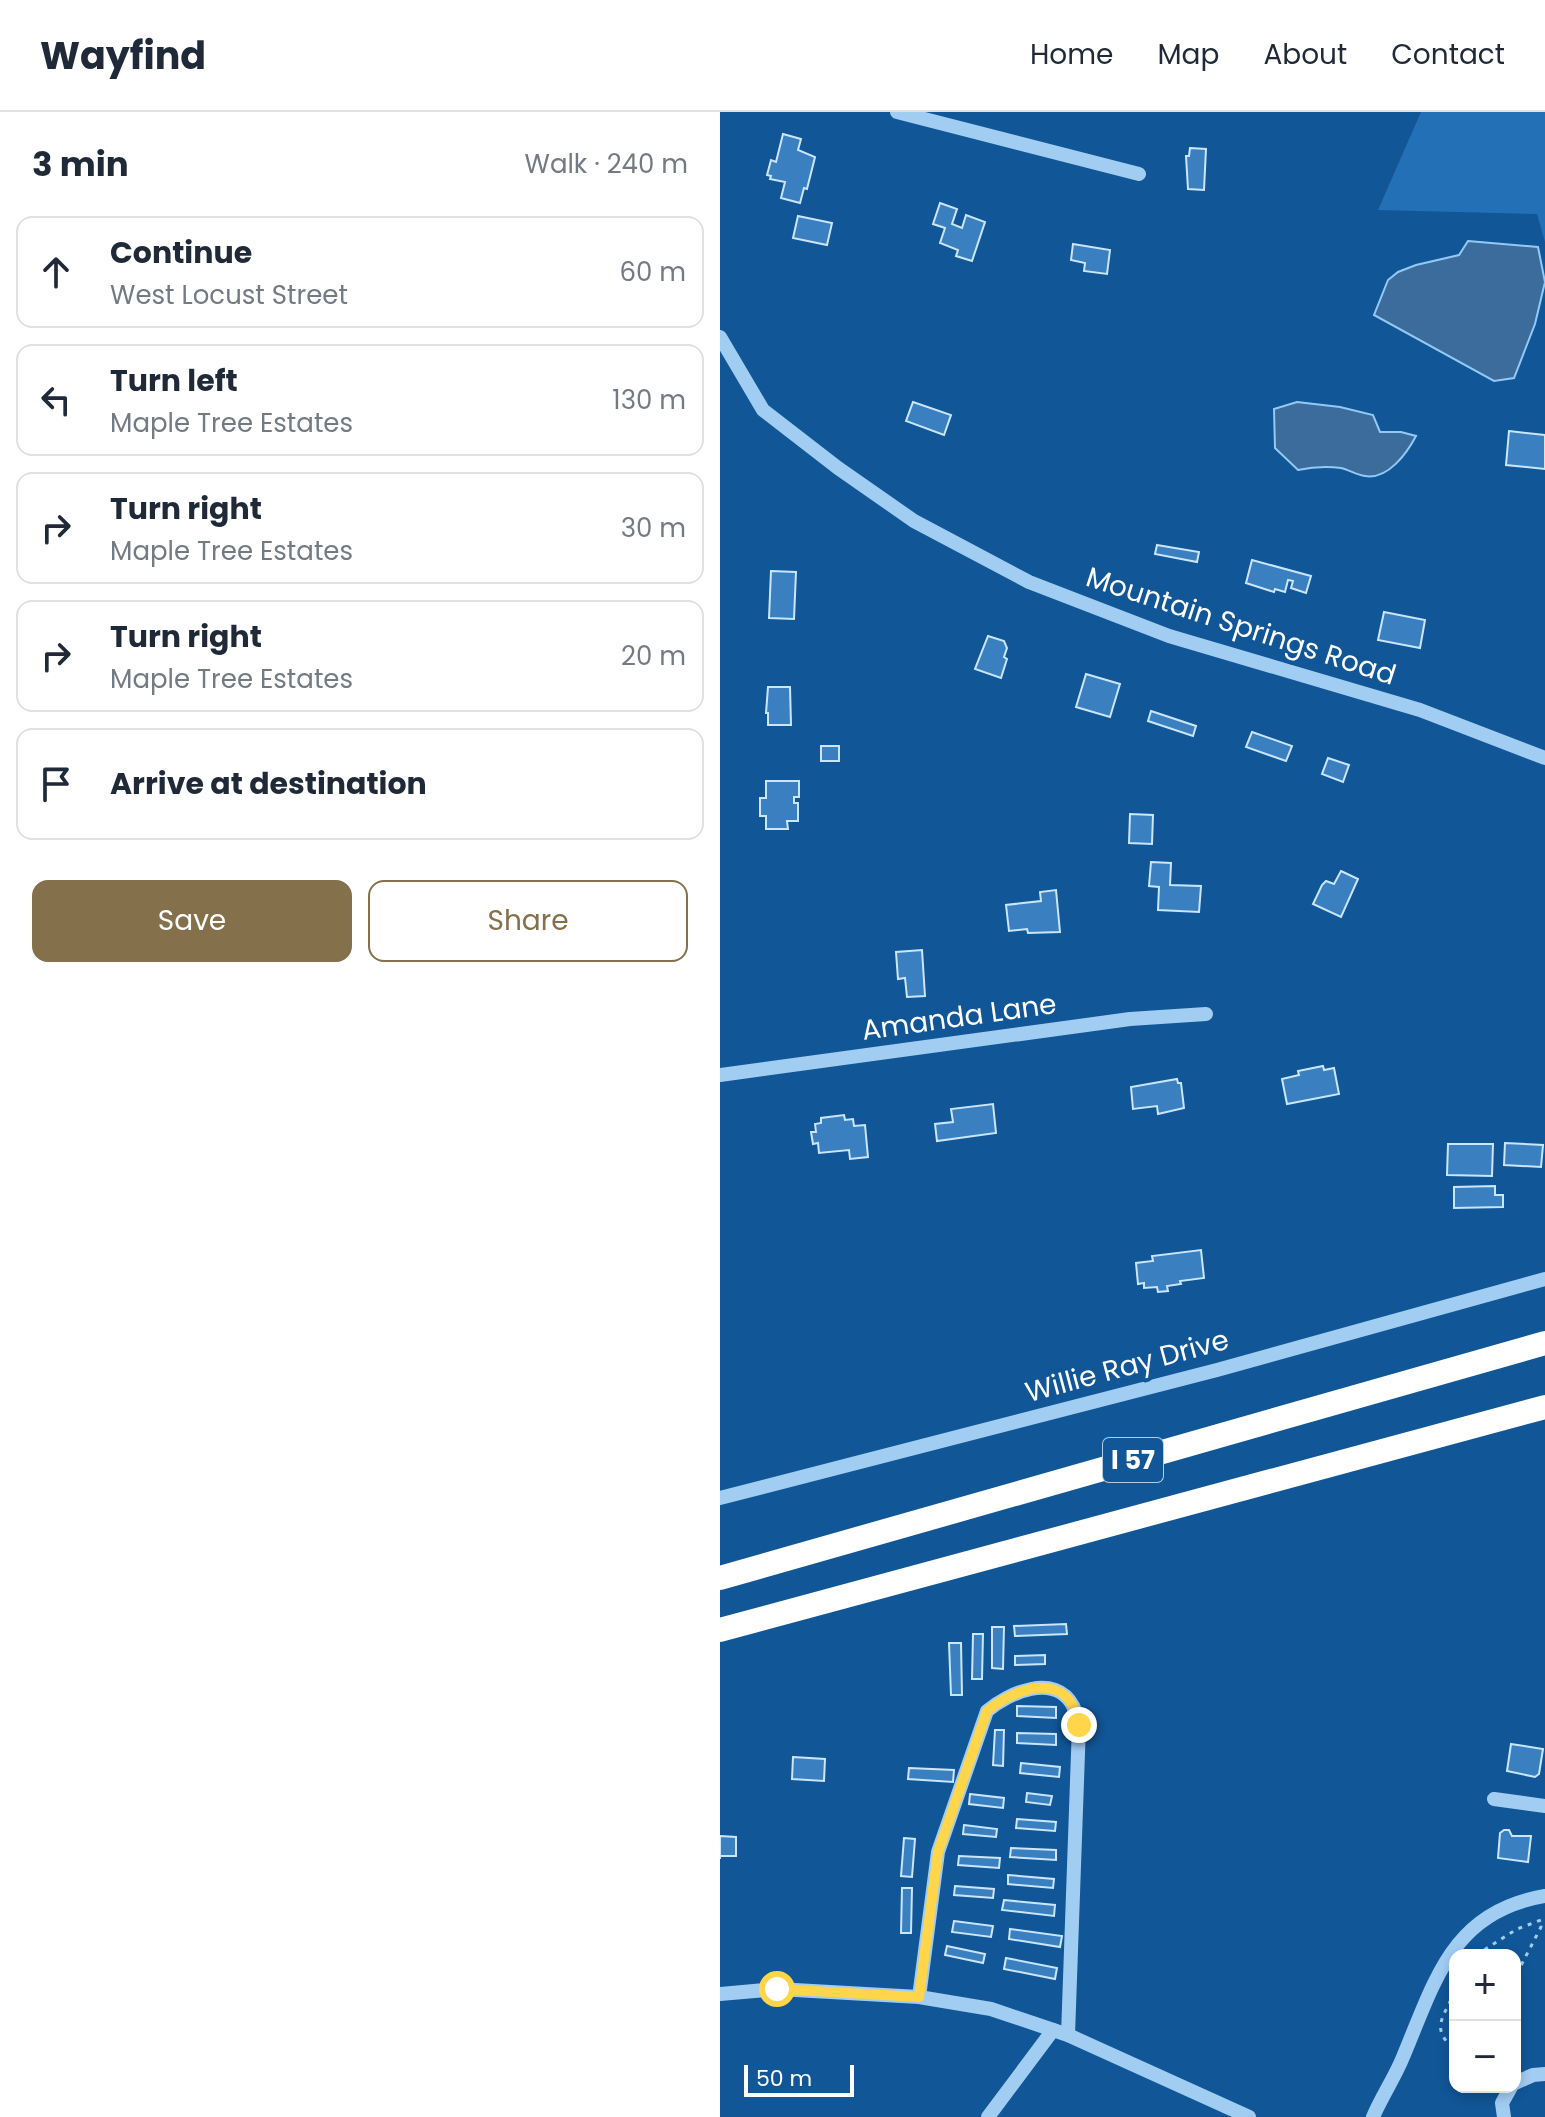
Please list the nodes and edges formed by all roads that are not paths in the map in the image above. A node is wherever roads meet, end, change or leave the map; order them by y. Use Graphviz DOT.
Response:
graph roads {
  1 [pos="897,112"];
  2 [pos="1139,174"];
  3 [pos="720,337"];
  4 [pos="1545,758"];
  5 [pos="1206,1014"];
  6 [pos="720,1075"];
  7 [pos="1545,1279"];
  8 [pos="1545,1343"];
  9 [pos="1545,1407"];
  10 [pos="720,1498"];
  11 [pos="720,1578"];
  12 [pos="720,1630"];
  13 [pos="1494,1799"];
  14 [pos="1545,1806"];
  15 [pos="1545,1896"];
  16 [pos="720,1994"];
  17 [pos="919,1997"];
  18 [pos="1053,2030"];
  19 [pos="1068,2035"];
  20 [pos="1545,2074"];
  21 [pos="1521,2081"];
  22 [pos="1508,2093"];
  23 [pos="988,2117"];
  24 [pos="1249,2117"];
  25 [pos="1373,2117"];
  26 [pos="1504,2117"];
  1 -- 2 [label="street"];
  3 -- 4 [label="street, Mountain Springs Road"];
  5 -- 6 [label="street, Amanda Lane"];
  7 -- 10 [label="street, Willie Ray Drive"];
  8 -- 11 [label="highway, I 57"];
  9 -- 12 [label="highway, I 57"];
  13 -- 14 [label="street"];
  15 -- 25 [label="street"];
  16 -- 17 [label="street"];
  17 -- 18 [label="street"];
  17 -- 19 [label="street"];
  18 -- 19 [label="street"];
  18 -- 23 [label="street"];
  19 -- 24 [label="street"];
  20 -- 21 [label="street"];
  22 -- 26 [label="street"];
}
